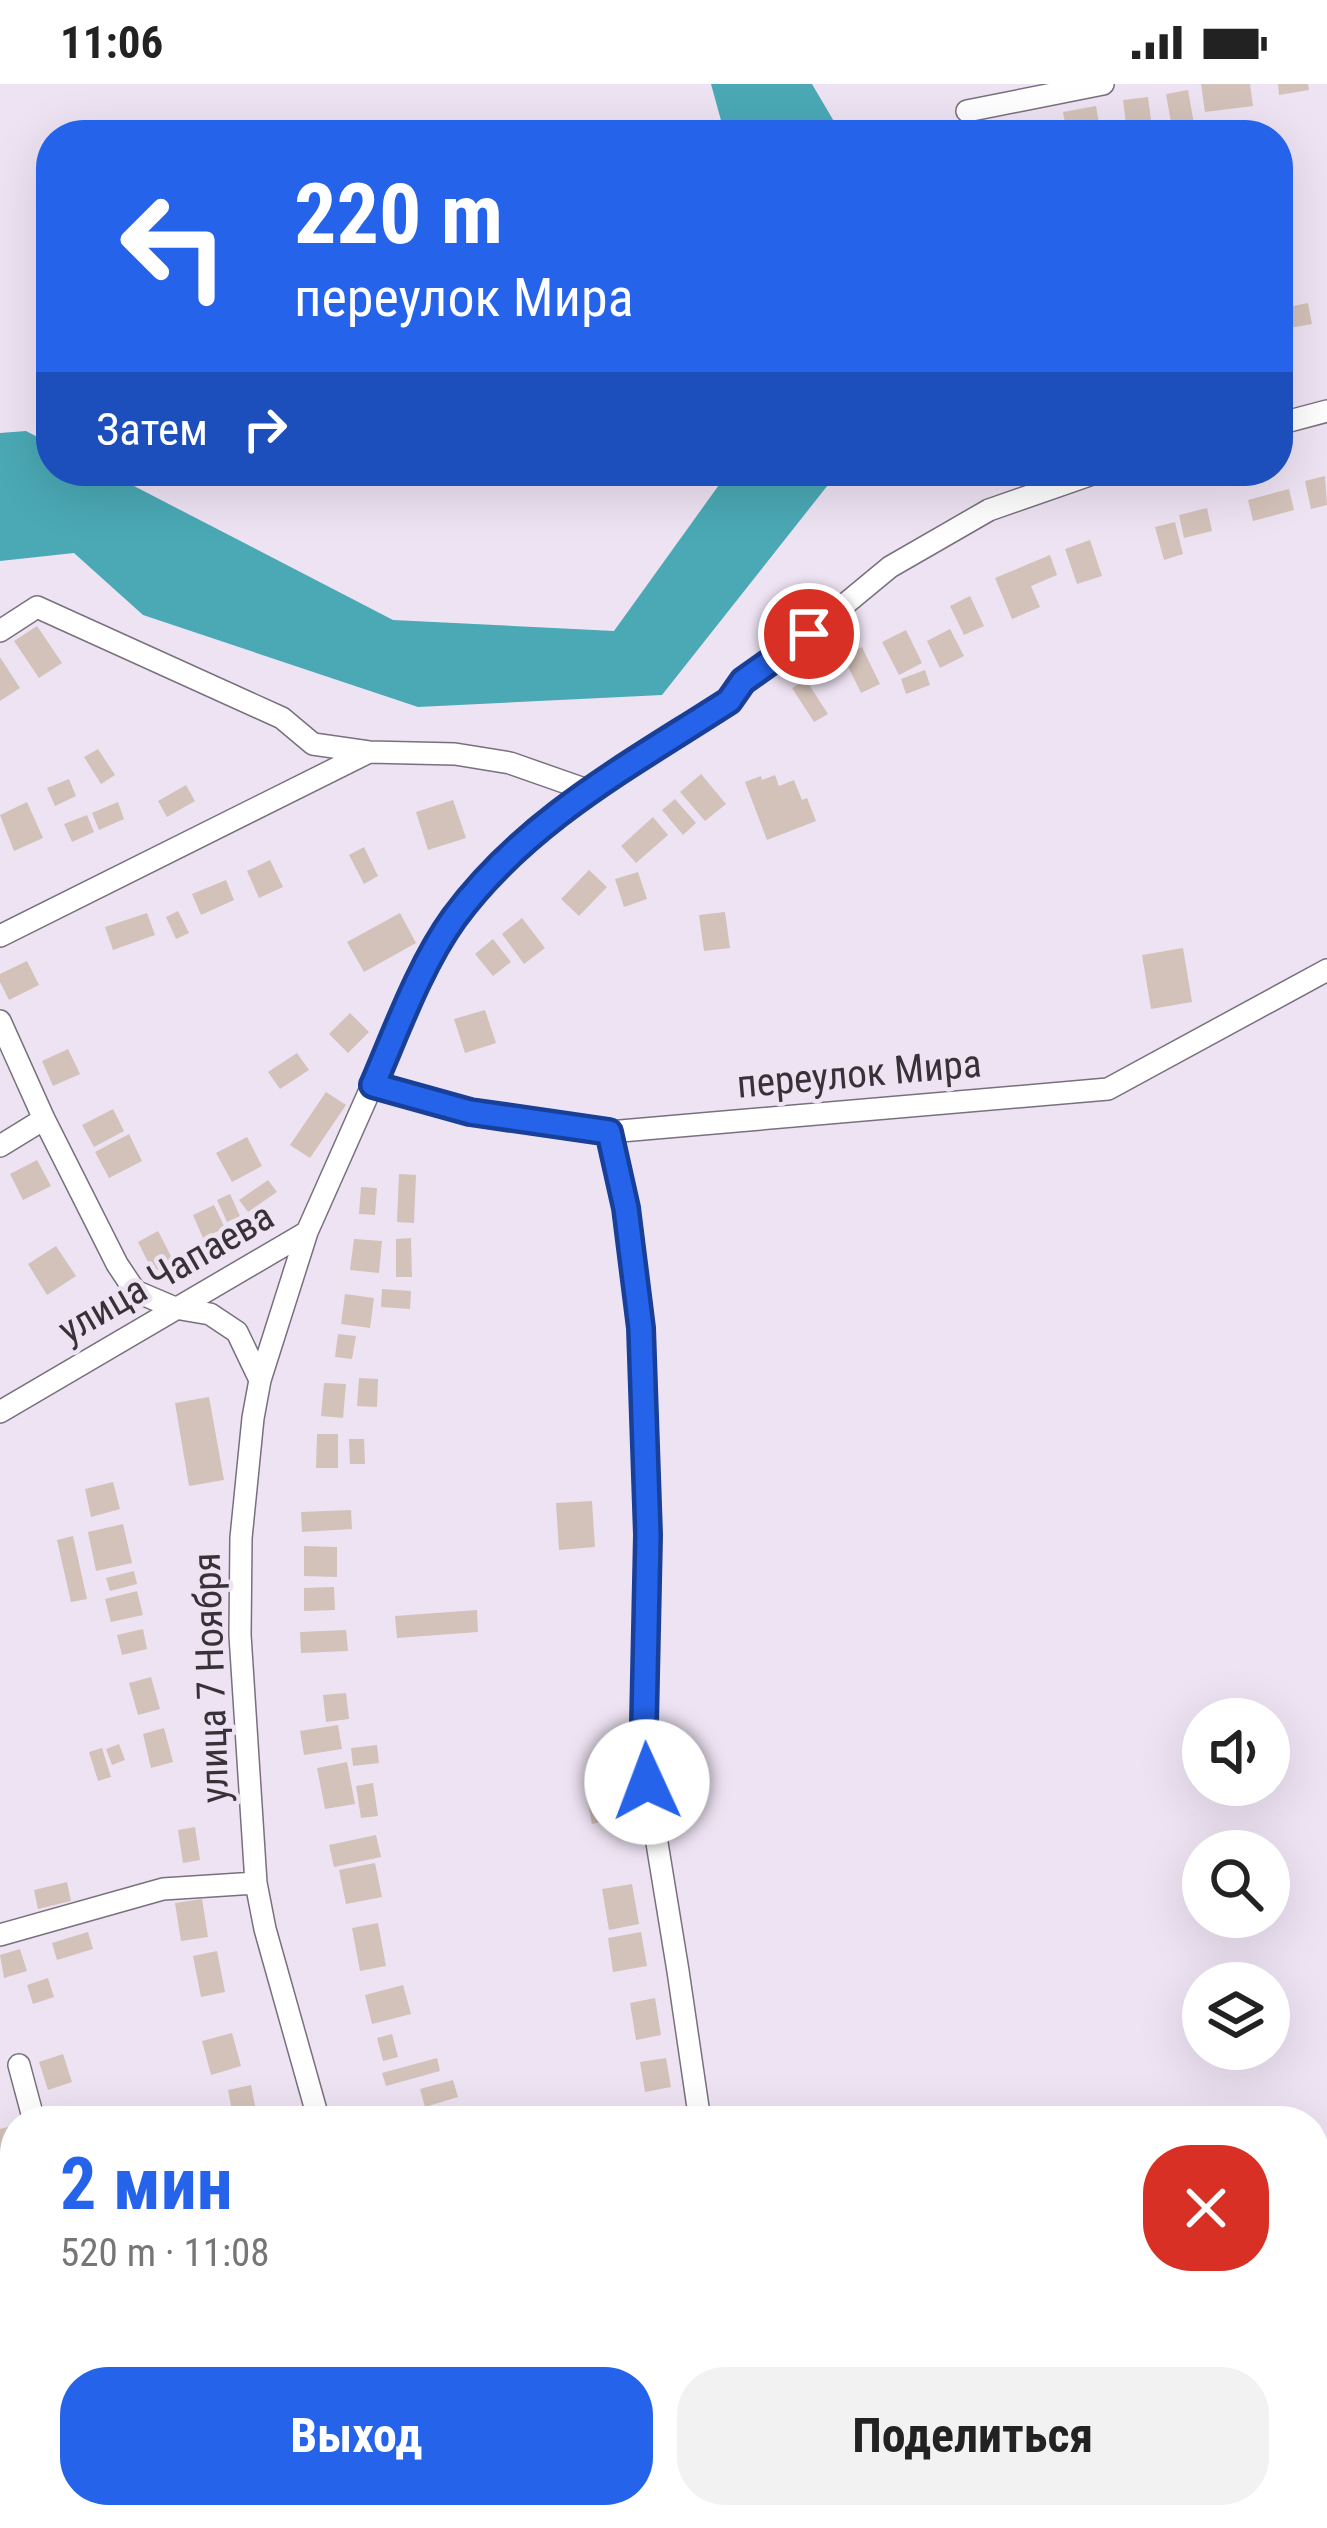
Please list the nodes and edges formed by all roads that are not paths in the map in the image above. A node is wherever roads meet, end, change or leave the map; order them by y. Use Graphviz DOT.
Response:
graph roads {
  1 [pos="1103,84"];
  2 [pos="967,111"];
  3 [pos="1327,411"];
  4 [pos="1293,420"];
  5 [pos="1058,486"];
  6 [pos="0,632"];
  7 [pos="369,752"];
  8 [pos="587,790"];
  9 [pos="0,936"];
  10 [pos="1327,970"];
  11 [pos="0,1021"];
  12 [pos="373,1085"];
  13 [pos="44,1119"];
  14 [pos="609,1132"];
  15 [pos="0,1146"];
  16 [pos="307,1232"];
  17 [pos="175,1308"];
  18 [pos="260,1380"];
  19 [pos="0,1412"];
  20 [pos="256,1883"];
  21 [pos="0,1935"];
  22 [pos="20,2065"];
  23 [pos="30,2106"];
  24 [pos="315,2106"];
  25 [pos="698,2106"];
  1 -- 2 [label="street"];
  3 -- 4 [label="street"];
  5 -- 8 [label="street, улица 7 Ноября"];
  6 -- 7 [label="street"];
  7 -- 8 [label="street"];
  7 -- 9 [label="street"];
  8 -- 12 [label="street, улица 7 Ноября"];
  10 -- 14 [label="street, переулок Мира"];
  11 -- 13 [label="street"];
  12 -- 14 [label="street, переулок Мира"];
  12 -- 16 [label="street, улица 7 Ноября"];
  13 -- 15 [label="street"];
  13 -- 17 [label="street"];
  14 -- 25 [label="street"];
  16 -- 17 [label="street, улица Чапаева"];
  16 -- 18 [label="street, улица 7 Ноября"];
  17 -- 18 [label="street"];
  17 -- 19 [label="street, улица Чапаева"];
  18 -- 20 [label="street, улица 7 Ноября"];
  20 -- 21 [label="street"];
  20 -- 24 [label="street, улица 7 Ноября"];
  22 -- 23 [label="street"];
}
